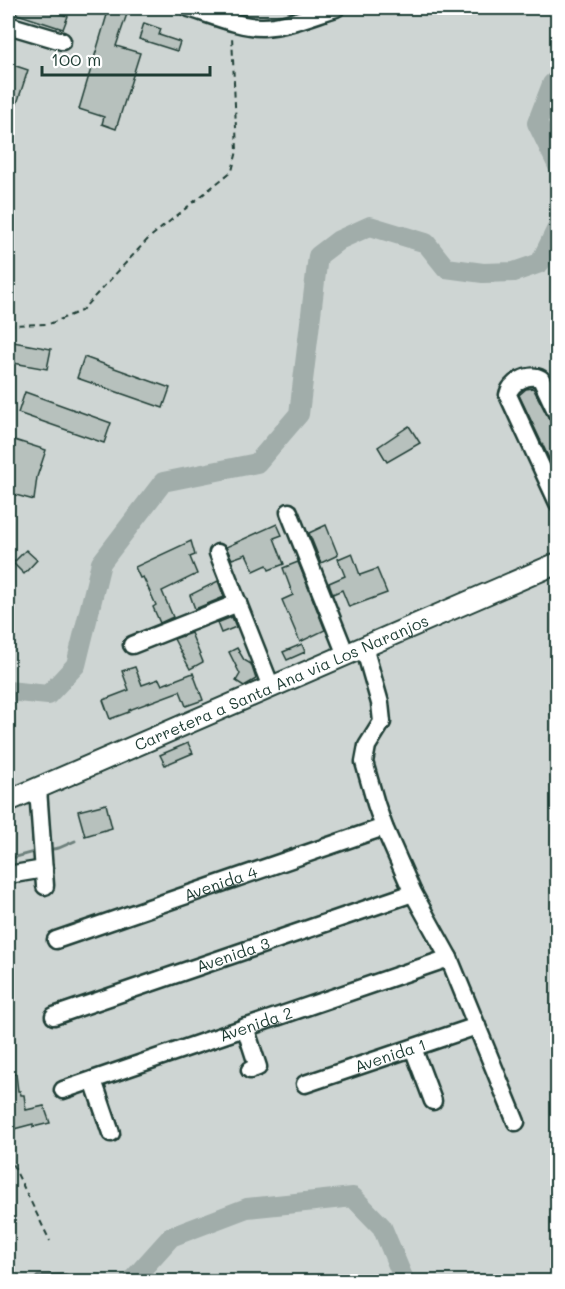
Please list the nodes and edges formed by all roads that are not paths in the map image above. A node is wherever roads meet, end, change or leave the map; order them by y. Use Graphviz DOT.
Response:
graph roads {
  1 [pos="189,8"];
  2 [pos="336,8"];
  3 [pos="230,14"];
  4 [pos="8,25"];
  5 [pos="62,41"];
  6 [pos="558,415"];
  7 [pos="558,503"];
  8 [pos="289,512"];
  9 [pos="218,553"];
  10 [pos="558,563"];
  11 [pos="238,603"];
  12 [pos="132,645"];
  13 [pos="364,647"];
  14 [pos="346,655"];
  15 [pos="271,687"];
  16 [pos="38,789"];
  17 [pos="8,801"];
  18 [pos="384,827"];
  19 [pos="44,869"];
  20 [pos="8,875"];
  21 [pos="45,886"];
  22 [pos="413,893"];
  23 [pos="56,940"];
  24 [pos="450,958"];
  25 [pos="54,1016"];
  26 [pos="477,1026"];
  27 [pos="244,1028"];
  28 [pos="413,1048"];
  29 [pos="254,1069"];
  30 [pos="312,1078"];
  31 [pos="93,1080"];
  32 [pos="63,1090"];
  33 [pos="427,1095"];
  34 [pos="516,1122"];
  35 [pos="111,1133"];
  1 -- 3 [label="street"];
  2 -- 3 [label="street"];
  4 -- 5 [label="street"];
  6 -- 7 [label="street"];
  8 -- 14 [label="street"];
  9 -- 11 [label="street"];
  10 -- 13 [label="main road, Carretera a Santa Ana via Los Naranjos"];
  11 -- 12 [label="street"];
  11 -- 15 [label="street"];
  13 -- 14 [label="main road, Carretera a Santa Ana via Los Naranjos"];
  13 -- 18 [label="street"];
  14 -- 15 [label="main road, Carretera a Santa Ana via Los Naranjos"];
  15 -- 16 [label="main road, Carretera a Santa Ana via Los Naranjos"];
  16 -- 17 [label="main road, Carretera a Santa Ana via Los Naranjos"];
  16 -- 19 [label="street"];
  18 -- 22 [label="street"];
  18 -- 23 [label="street, Avenida 4"];
  19 -- 20 [label="street"];
  19 -- 21 [label="street"];
  22 -- 24 [label="street"];
  22 -- 25 [label="street, Avenida 3"];
  24 -- 26 [label="street"];
  24 -- 27 [label="street, Avenida 2"];
  26 -- 28 [label="street, Avenida 1"];
  26 -- 34 [label="street"];
  27 -- 29 [label="street"];
  27 -- 31 [label="street, Avenida 2"];
  28 -- 30 [label="street, Avenida 1"];
  28 -- 33 [label="street"];
  31 -- 32 [label="street, Avenida 2"];
  31 -- 35 [label="street"];
}
